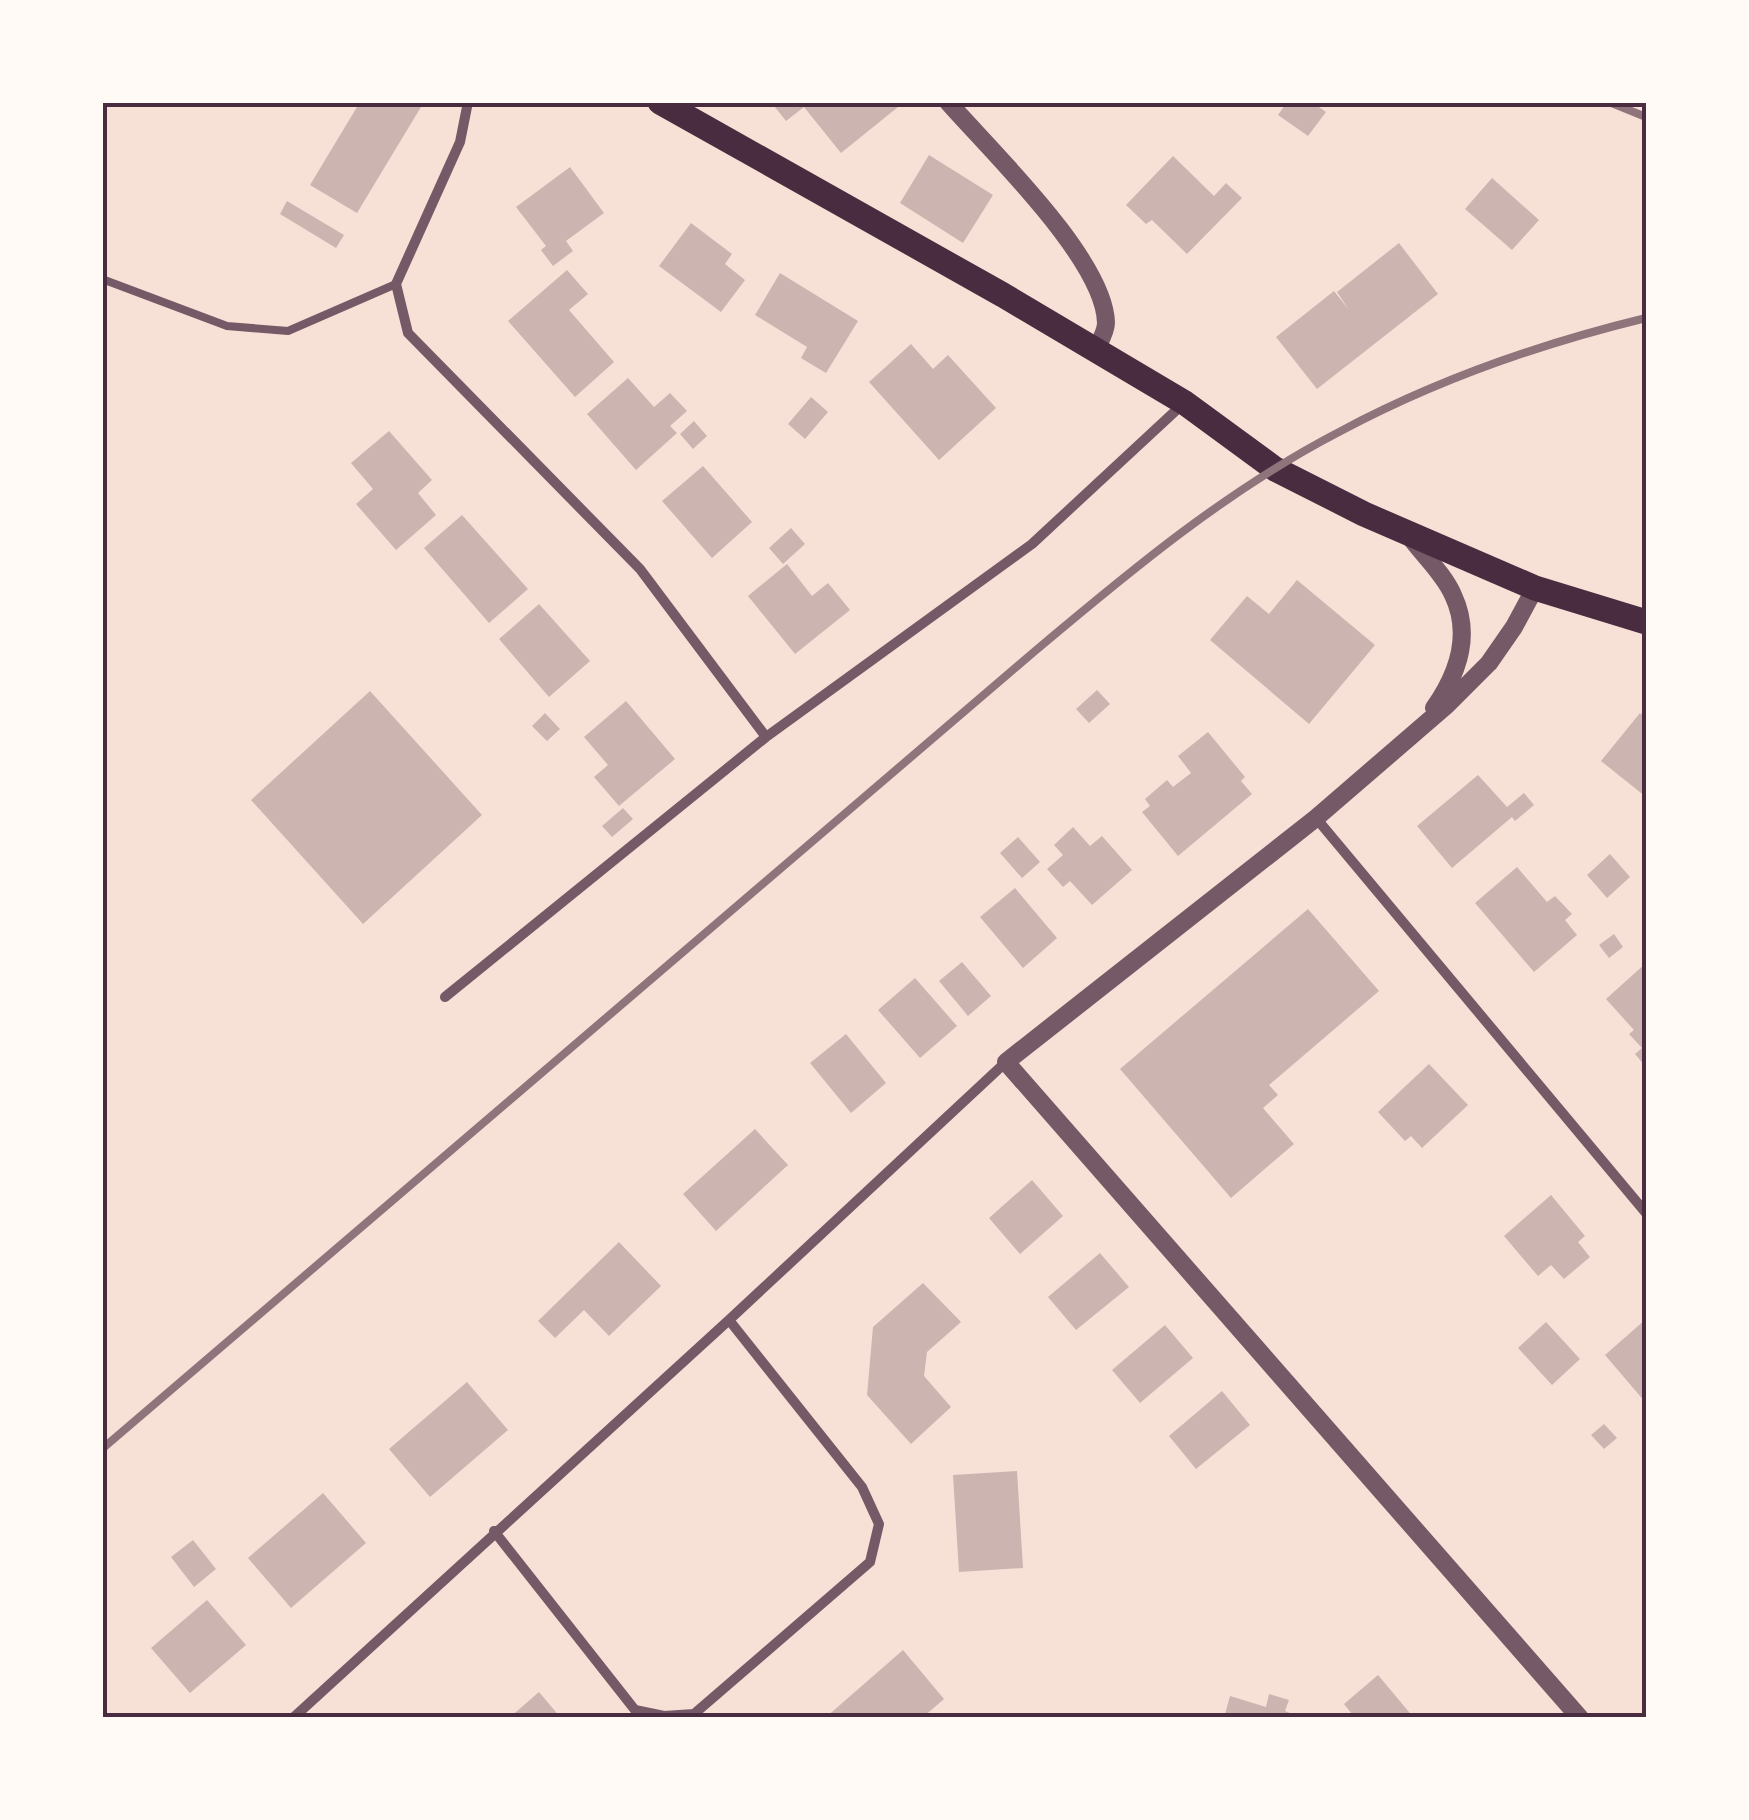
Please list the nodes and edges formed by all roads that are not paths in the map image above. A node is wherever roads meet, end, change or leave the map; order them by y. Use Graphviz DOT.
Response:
graph roads {
  1 [pos="468,102"];
  2 [pos="660,102"];
  3 [pos="948,102"];
  4 [pos="102,280"];
  5 [pos="396,284"];
  6 [pos="1095,352"];
  7 [pos="1185,402"];
  8 [pos="1406,532"];
  9 [pos="1535,588"];
  10 [pos="1646,622"];
  11 [pos="1417,731"];
  12 [pos="766,737"];
  13 [pos="1316,818"];
  14 [pos="445,997"];
  15 [pos="1006,1062"];
  16 [pos="1646,1213"];
  17 [pos="729,1320"];
  18 [pos="494,1531"];
  19 [pos="293,1718"];
  20 [pos="1580,1718"];
  1 -- 5 [label="street"];
  2 -- 6 [label="main road"];
  3 -- 6 [label="street"];
  4 -- 5 [label="lane"];
  5 -- 12 [label="street"];
  6 -- 7 [label="main road"];
  7 -- 8 [label="main road"];
  7 -- 12 [label="street"];
  8 -- 9 [label="main road"];
  8 -- 11 [label="street"];
  9 -- 10 [label="main road"];
  9 -- 11 [label="street"];
  11 -- 13 [label="street"];
  12 -- 14 [label="street"];
  13 -- 15 [label="street"];
  13 -- 16 [label="street"];
  15 -- 17 [label="street"];
  15 -- 20 [label="street"];
  17 -- 18 [label="street"];
  17 -- 18 [label="street"];
  18 -- 19 [label="street"];
}
